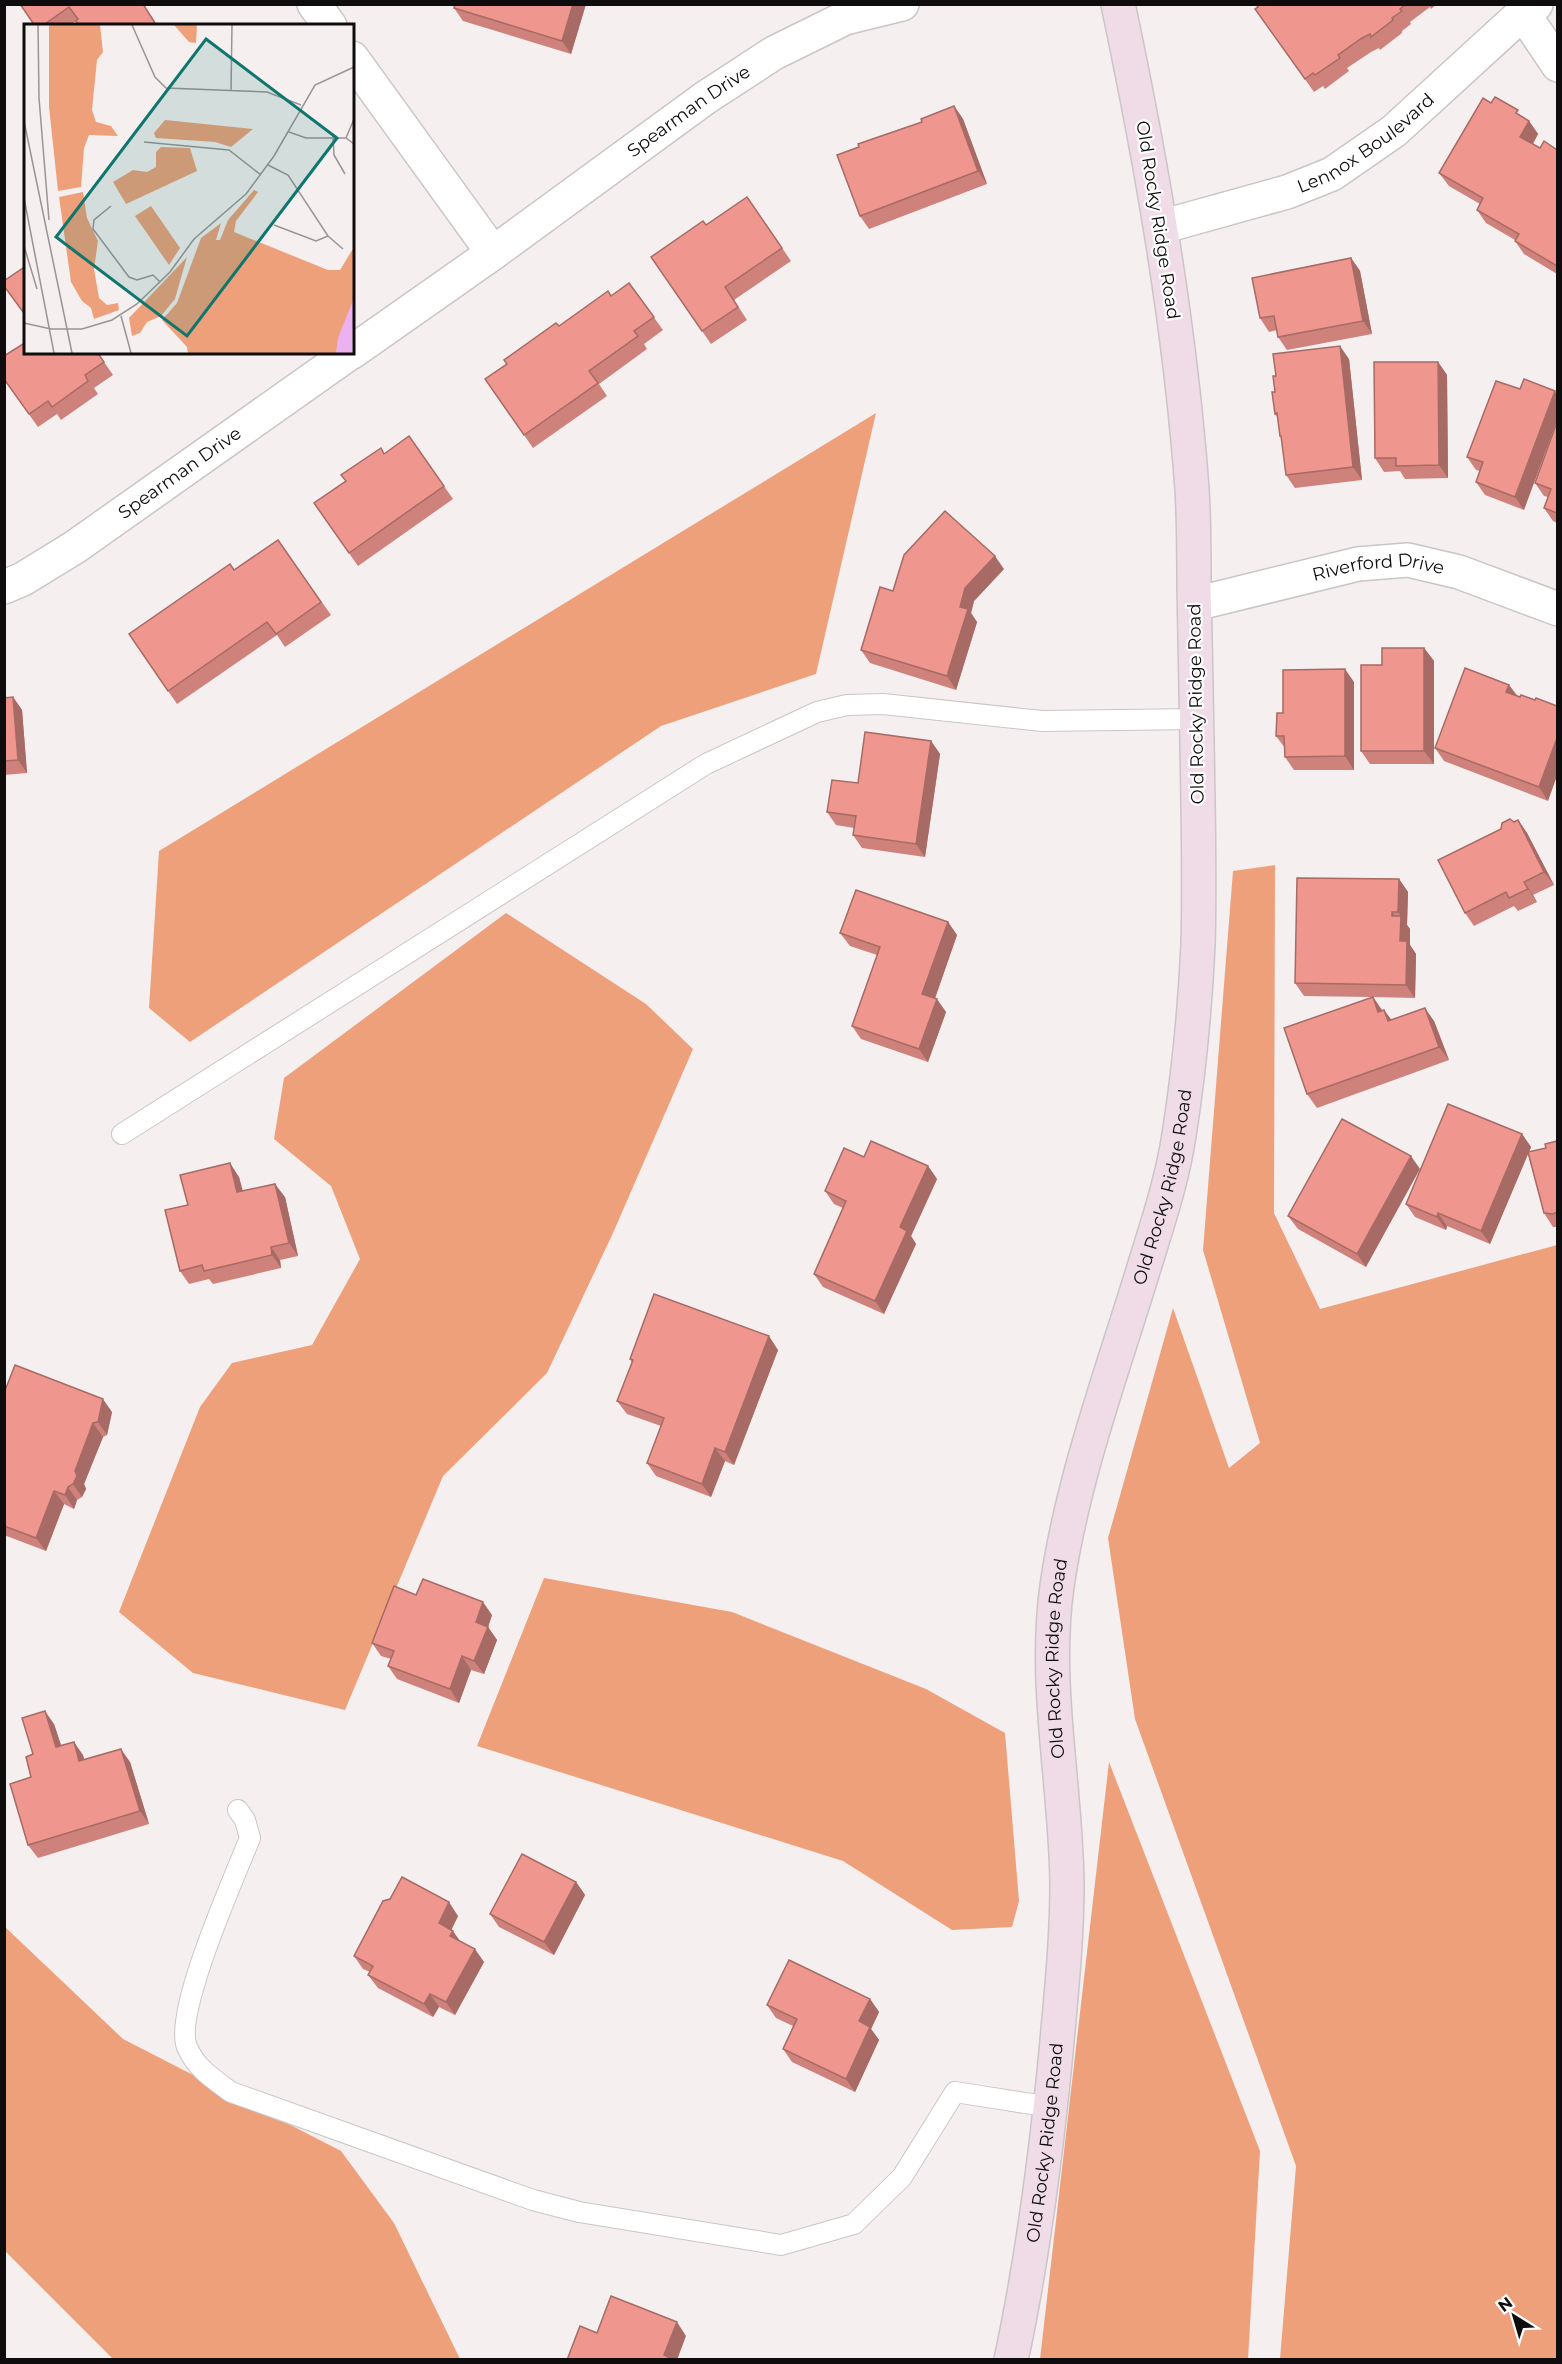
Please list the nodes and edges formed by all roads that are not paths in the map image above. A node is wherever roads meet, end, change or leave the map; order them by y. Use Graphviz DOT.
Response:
graph roads {
  1 [pos="314,4"];
  2 [pos="902,4"];
  3 [pos="1118,4"];
  4 [pos="1530,9"];
  5 [pos="329,24"];
  6 [pos="354,61"];
  7 [pos="1557,66"];
  8 [pos="1161,227"];
  9 [pos="493,253"];
  10 [pos="354,351"];
  11 [pos="349,354"];
  12 [pos="4,587"];
  13 [pos="1195,604"];
  14 [pos="1557,609"];
  15 [pos="1197,719"];
  16 [pos="122,1134"];
  17 [pos="238,1810"];
  18 [pos="1051,2106"];
  19 [pos="1011,2360"];
  1 -- 5 [label="street"];
  2 -- 9 [label="street, Spearman Drive"];
  3 -- 8 [label="street, Old Rocky Ridge Road"];
  4 -- 7 [label="street"];
  4 -- 8 [label="street, Lennox Boulevard"];
  6 -- 9 [label="street"];
  8 -- 13 [label="street, Old Rocky Ridge Road"];
  9 -- 10 [label="street, Spearman Drive"];
  11 -- 12 [label="street, Spearman Drive"];
  13 -- 14 [label="street, Riverford Drive"];
  13 -- 15 [label="street, Old Rocky Ridge Road"];
  15 -- 16 [label="lane"];
  15 -- 18 [label="street, Old Rocky Ridge Road"];
  17 -- 18 [label="lane"];
  18 -- 19 [label="street, Old Rocky Ridge Road"];
}
